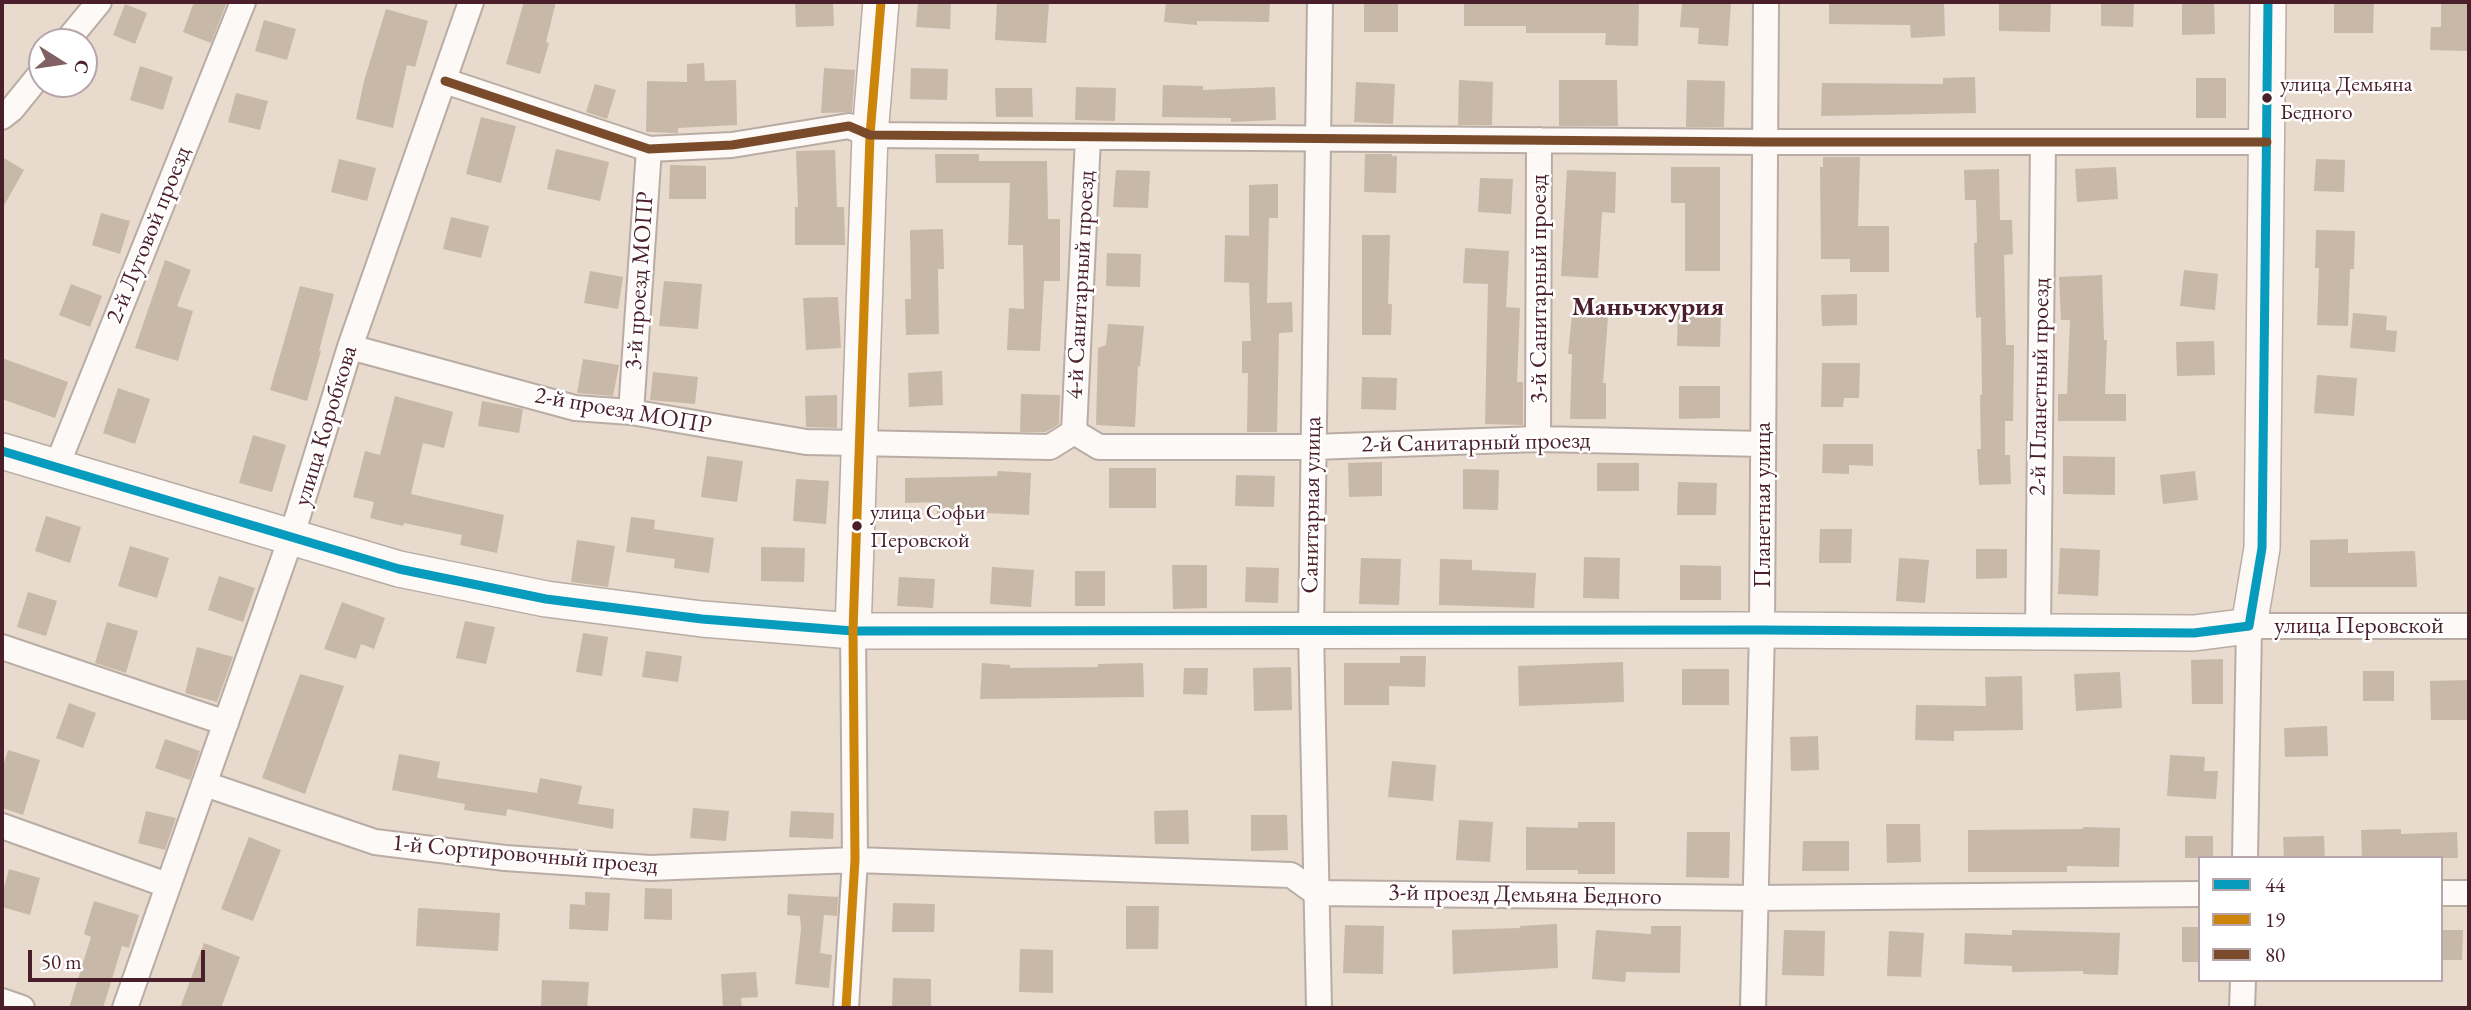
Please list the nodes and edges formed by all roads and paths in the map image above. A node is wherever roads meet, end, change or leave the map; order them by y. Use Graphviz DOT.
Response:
graph roads {
  1 [pos="99,2"];
  2 [pos="243,2"];
  3 [pos="471,2"];
  4 [pos="881,2"];
  5 [pos="1320,2"];
  6 [pos="1766,2"];
  7 [pos="2269,2"];
  8 [pos="78,28"];
  9 [pos="445,80"];
  10 [pos="28,89"];
  11 [pos="2,117"];
  12 [pos="870,135"];
  13 [pos="1088,138"];
  14 [pos="1318,138"];
  15 [pos="1539,140"];
  16 [pos="1765,142"];
  17 [pos="2043,142"];
  18 [pos="2267,142"];
  19 [pos="649,149"];
  20 [pos="350,348"];
  21 [pos="631,412"];
  22 [pos="1074,432"];
  23 [pos="1538,439"];
  24 [pos="1763,444"];
  25 [pos="860,445"];
  26 [pos="1313,447"];
  27 [pos="2,451"];
  28 [pos="55,468"];
  29 [pos="291,538"];
  30 [pos="2249,626"];
  31 [pos="2469,626"];
  32 [pos="1762,630"];
  33 [pos="853,631"];
  34 [pos="1311,631"];
  35 [pos="2038,632"];
  36 [pos="2,647"];
  37 [pos="226,723"];
  38 [pos="205,783"];
  39 [pos="2,826"];
  40 [pos="2245,856"];
  41 [pos="855,860"];
  42 [pos="167,885"];
  43 [pos="1316,892"];
  44 [pos="2443,893"];
  45 [pos="2469,893"];
  46 [pos="2198,894"];
  47 [pos="1755,898"];
  48 [pos="2243,982"];
  49 [pos="2,1001"];
  50 [pos="23,1008"];
  51 [pos="125,1008"];
  52 [pos="846,1008"];
  53 [pos="1319,1008"];
  54 [pos="1752,1008"];
  55 [pos="2242,1008"];
  1 -- 8 [label="street"];
  2 -- 28 [label="street, 2-й Луговой проезд"];
  3 -- 9 [label="street, улица Коробкова"];
  4 -- 12 [label="main road"];
  5 -- 14 [label="street, Санитарная улица"];
  6 -- 16 [label="street, Планетная улица"];
  7 -- 18 [label="main road"];
  9 -- 19 [label="street"];
  9 -- 20 [label="street, улица Коробкова"];
  10 -- 11 [label="street"];
  12 -- 13 [label="street"];
  12 -- 19 [label="street"];
  12 -- 25 [label="main road"];
  13 -- 14 [label="street"];
  13 -- 22 [label="street, 4-й Санитарный проезд"];
  14 -- 15 [label="street"];
  14 -- 26 [label="street, Санитарная улица"];
  15 -- 16 [label="street"];
  15 -- 23 [label="street, 3-й Санитарный проезд"];
  16 -- 17 [label="street"];
  16 -- 24 [label="street, Планетная улица"];
  17 -- 18 [label="street"];
  17 -- 35 [label="street, 2-й Планетный проезд"];
  18 -- 30 [label="main road"];
  19 -- 21 [label="street, 3-й проезд МОПР"];
  20 -- 21 [label="street, 2-й проезд МОПР"];
  20 -- 29 [label="street, улица Коробкова"];
  21 -- 25 [label="street, 2-й проезд МОПР"];
  22 -- 25 [label="street"];
  22 -- 26 [label="street, 2-й Санитарный проезд"];
  23 -- 24 [label="street, 2-й Санитарный проезд"];
  23 -- 26 [label="street, 2-й Санитарный проезд"];
  24 -- 32 [label="street, Планетная улица"];
  25 -- 33 [label="main road"];
  26 -- 34 [label="street, Санитарная улица"];
  27 -- 28 [label="main road"];
  28 -- 29 [label="main road"];
  29 -- 33 [label="main road"];
  29 -- 37 [label="street, улица Коробкова"];
  30 -- 31 [label="street, улица Перовской"];
  30 -- 35 [label="main road"];
  30 -- 40 [label="street"];
  32 -- 34 [label="main road"];
  32 -- 35 [label="main road"];
  32 -- 47 [label="street, Планетная улица"];
  33 -- 34 [label="main road"];
  33 -- 41 [label="street"];
  34 -- 43 [label="street, Санитарная улица"];
  36 -- 37 [label="street"];
  37 -- 38 [label="street, улица Коробкова"];
  38 -- 41 [label="street, 1-й Сортировочный проезд"];
  38 -- 42 [label="street, улица Коробкова"];
  39 -- 42 [label="street"];
  41 -- 43 [label="street, 3-й проезд Демьяна Бедного"];
  41 -- 52 [label="street"];
  42 -- 51 [label="street, улица Коробкова"];
  43 -- 47 [label="street, 3-й проезд Демьяна Бедного"];
  43 -- 53 [label="street, Санитарная улица"];
  44 -- 45 [label="street"];
  46 -- 47 [label="street, 3-й проезд Демьяна Бедного"];
  47 -- 54 [label="street, Планетная улица"];
  48 -- 55 [label="street"];
  49 -- 50 [label="street"];
}
